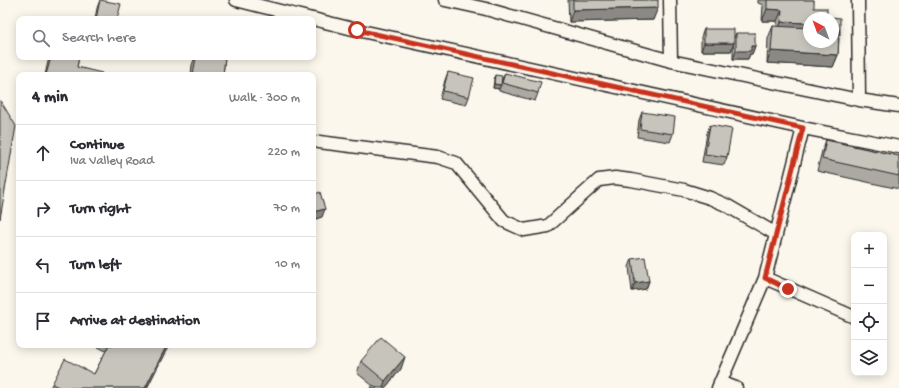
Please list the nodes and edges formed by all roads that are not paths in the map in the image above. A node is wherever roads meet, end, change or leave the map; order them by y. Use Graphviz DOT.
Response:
graph roads {
  1 [pos="236,0"];
  2 [pos="445,0"];
  3 [pos="670,0"];
  4 [pos="858,0"];
  5 [pos="486,5"];
  6 [pos="301,16"];
  7 [pos="316,20"];
  8 [pos="671,61"];
  9 [pos="859,100"];
  10 [pos="899,106"];
  11 [pos="803,128"];
  12 [pos="319,142"];
  13 [pos="899,147"];
  14 [pos="776,234"];
  15 [pos="765,278"];
  16 [pos="851,317"];
  17 [pos="719,385"];
  18 [pos="736,388"];
  1 -- 6 [label="street"];
  2 -- 5 [label="street"];
  3 -- 8 [label="street"];
  4 -- 9 [label="street"];
  5 -- 8 [label="street"];
  7 -- 11 [label="street"];
  8 -- 9 [label="street"];
  9 -- 10 [label="street"];
  11 -- 13 [label="street"];
  11 -- 14 [label="street"];
  12 -- 14 [label="street"];
  14 -- 15 [label="street"];
  15 -- 16 [label="street"];
  15 -- 17 [label="street"];
  17 -- 18 [label="street"];
}
